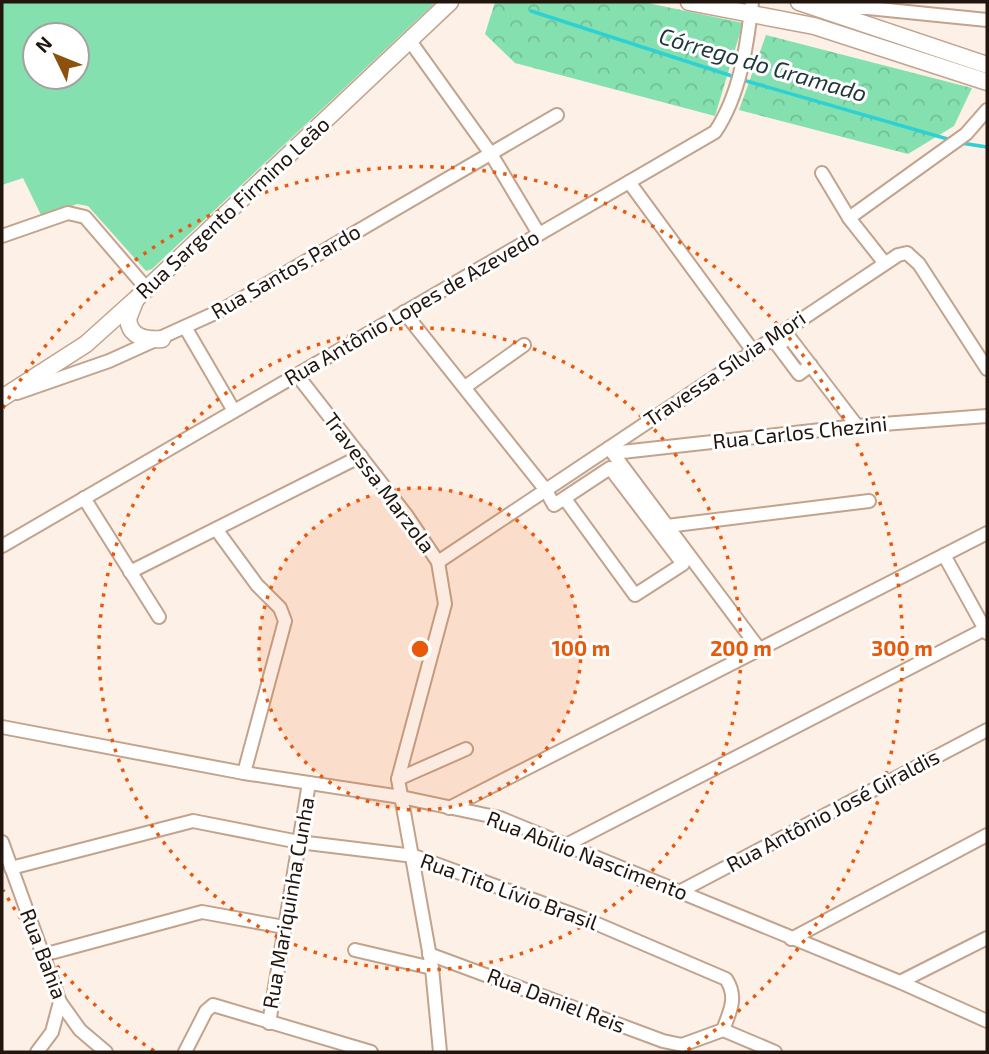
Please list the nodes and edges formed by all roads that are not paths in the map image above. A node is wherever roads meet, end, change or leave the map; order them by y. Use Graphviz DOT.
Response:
graph roads {
  1 [pos="450,2"];
  2 [pos="689,2"];
  3 [pos="799,2"];
  4 [pos="751,8"];
  5 [pos="820,8"];
  6 [pos="987,20"];
  7 [pos="814,26"];
  8 [pos="410,41"];
  9 [pos="987,65"];
  10 [pos="987,82"];
  11 [pos="987,110"];
  12 [pos="557,115"];
  13 [pos="491,154"];
  14 [pos="822,173"];
  15 [pos="629,182"];
  16 [pos="849,218"];
  17 [pos="538,234"];
  18 [pos="2,236"];
  19 [pos="883,261"];
  20 [pos="142,294"];
  21 [pos="404,312"];
  22 [pos="186,327"];
  23 [pos="162,339"];
  24 [pos="524,345"];
  25 [pos="753,351"];
  26 [pos="811,365"];
  27 [pos="987,369"];
  28 [pos="297,374"];
  29 [pos="466,387"];
  30 [pos="2,398"];
  31 [pos="234,411"];
  32 [pos="987,416"];
  33 [pos="857,426"];
  34 [pos="611,450"];
  35 [pos="361,456"];
  36 [pos="545,489"];
  37 [pos="84,498"];
  38 [pos="565,499"];
  39 [pos="869,501"];
  40 [pos="667,526"];
  41 [pos="216,529"];
  42 [pos="987,533"];
  43 [pos="2,545"];
  44 [pos="944,555"];
  45 [pos="438,562"];
  46 [pos="130,572"];
  47 [pos="159,617"];
  48 [pos="986,630"];
  49 [pos="760,650"];
  50 [pos="2,727"];
  51 [pos="987,730"];
  52 [pos="466,749"];
  53 [pos="244,773"];
  54 [pos="398,779"];
  55 [pos="309,783"];
  56 [pos="401,797"];
  57 [pos="449,808"];
  58 [pos="987,835"];
  59 [pos="2,842"];
  60 [pos="299,842"];
  61 [pos="566,845"];
  62 [pos="414,856"];
  63 [pos="11,868"];
  64 [pos="679,892"];
  65 [pos="284,927"];
  66 [pos="987,938"];
  67 [pos="791,939"];
  68 [pos="355,950"];
  69 [pos="429,954"];
  70 [pos="43,955"];
  71 [pos="432,968"];
  72 [pos="900,982"];
  73 [pos="60,1002"];
  74 [pos="987,1021"];
  75 [pos="269,1023"];
  76 [pos="723,1030"];
  77 [pos="37,1052"];
  78 [pos="106,1052"];
  79 [pos="185,1052"];
  80 [pos="371,1052"];
  81 [pos="440,1052"];
  82 [pos="775,1052"];
  1 -- 8 [label="street, Rua Sargento Firmino Leão"];
  2 -- 4 [label="street"];
  3 -- 5 [label="street"];
  4 -- 7 [label="street"];
  4 -- 15 [label="street, Rua Antônio Lopes de Azevedo"];
  5 -- 6 [label="street"];
  5 -- 7 [label="street"];
  5 -- 9 [label="street"];
  7 -- 10 [label="street"];
  8 -- 13 [label="street"];
  8 -- 20 [label="street, Rua Sargento Firmino Leão"];
  11 -- 16 [label="street"];
  12 -- 13 [label="street, Rua Santos Pardo"];
  13 -- 17 [label="street"];
  13 -- 22 [label="street, Rua Santos Pardo"];
  14 -- 16 [label="street"];
  15 -- 17 [label="street, Rua Antônio Lopes de Azevedo"];
  15 -- 25 [label="street"];
  16 -- 19 [label="street"];
  17 -- 21 [label="street, Rua Antônio Lopes de Azevedo"];
  18 -- 20 [label="street"];
  19 -- 25 [label="street, Travessa Sílvia Mori"];
  19 -- 27 [label="street, Travessa Sílvia Mori"];
  20 -- 23 [label="street"];
  20 -- 30 [label="street, Rua Sargento Firmino Leão"];
  21 -- 28 [label="street, Rua Antônio Lopes de Azevedo"];
  21 -- 29 [label="street"];
  22 -- 23 [label="street, Rua Santos Pardo"];
  22 -- 31 [label="street"];
  23 -- 30 [label="street, Rua Santos Pardo"];
  24 -- 29 [label="street"];
  25 -- 34 [label="street, Travessa Sílvia Mori"];
  26 -- 33 [label="street"];
  28 -- 31 [label="street, Rua Antônio Lopes de Azevedo"];
  28 -- 35 [label="street, Travessa Marzola"];
  29 -- 36 [label="street"];
  31 -- 37 [label="street, Rua Antônio Lopes de Azevedo"];
  32 -- 33 [label="street, Rua Carlos Chezini"];
  33 -- 34 [label="street, Rua Carlos Chezini"];
  34 -- 36 [label="street, Travessa Sílvia Mori"];
  34 -- 40 [label="street"];
  35 -- 41 [label="street"];
  35 -- 45 [label="street, Travessa Marzola"];
  36 -- 38 [label="street"];
  36 -- 45 [label="street, Travessa Sílvia Mori"];
  37 -- 43 [label="street, Rua Antônio Lopes de Azevedo"];
  37 -- 46 [label="street"];
  38 -- 38 [label="street"];
  39 -- 40 [label="street"];
  40 -- 49 [label="street"];
  41 -- 46 [label="street"];
  41 -- 53 [label="street"];
  42 -- 44 [label="street"];
  44 -- 48 [label="street"];
  44 -- 49 [label="street"];
  45 -- 54 [label="street, Travessa Marzola"];
  46 -- 47 [label="street"];
  48 -- 61 [label="street"];
  49 -- 57 [label="street"];
  50 -- 53 [label="street, Rua Abílio Nascimento"];
  51 -- 64 [label="street, Rua Antônio José Giraldis"];
  52 -- 54 [label="street"];
  53 -- 55 [label="street, Rua Abílio Nascimento"];
  54 -- 56 [label="street, Travessa Marzola"];
  55 -- 56 [label="street, Rua Abílio Nascimento"];
  55 -- 60 [label="street, Rua Mariquinha Cunha"];
  56 -- 57 [label="street, Rua Abílio Nascimento"];
  56 -- 62 [label="street, Travessa Marzola"];
  57 -- 61 [label="street, Rua Abílio Nascimento"];
  58 -- 67 [label="street"];
  59 -- 63 [label="street, Rua Bahia"];
  60 -- 62 [label="street, Rua Tito Lívio Brasil"];
  60 -- 63 [label="street, Rua Tito Lívio Brasil"];
  60 -- 65 [label="street, Rua Mariquinha Cunha"];
  61 -- 64 [label="street, Rua Abílio Nascimento"];
  62 -- 69 [label="street, Travessa Marzola"];
  62 -- 76 [label="street, Rua Tito Lívio Brasil"];
  63 -- 70 [label="street, Rua Bahia"];
  64 -- 67 [label="street, Rua Abílio Nascimento"];
  65 -- 70 [label="street"];
  65 -- 75 [label="street, Rua Mariquinha Cunha"];
  66 -- 72 [label="street"];
  67 -- 72 [label="street, Rua Abílio Nascimento"];
  68 -- 71 [label="street"];
  69 -- 71 [label="street, Travessa Marzola"];
  69 -- 76 [label="street, Rua Daniel Reis"];
  70 -- 73 [label="street, Rua Bahia"];
  71 -- 81 [label="street, Travessa Marzola"];
  72 -- 74 [label="street, Rua Abílio Nascimento"];
  73 -- 77 [label="street"];
  73 -- 78 [label="street, Rua Bahia"];
  75 -- 79 [label="street"];
  75 -- 80 [label="street"];
  76 -- 82 [label="street"];
}
